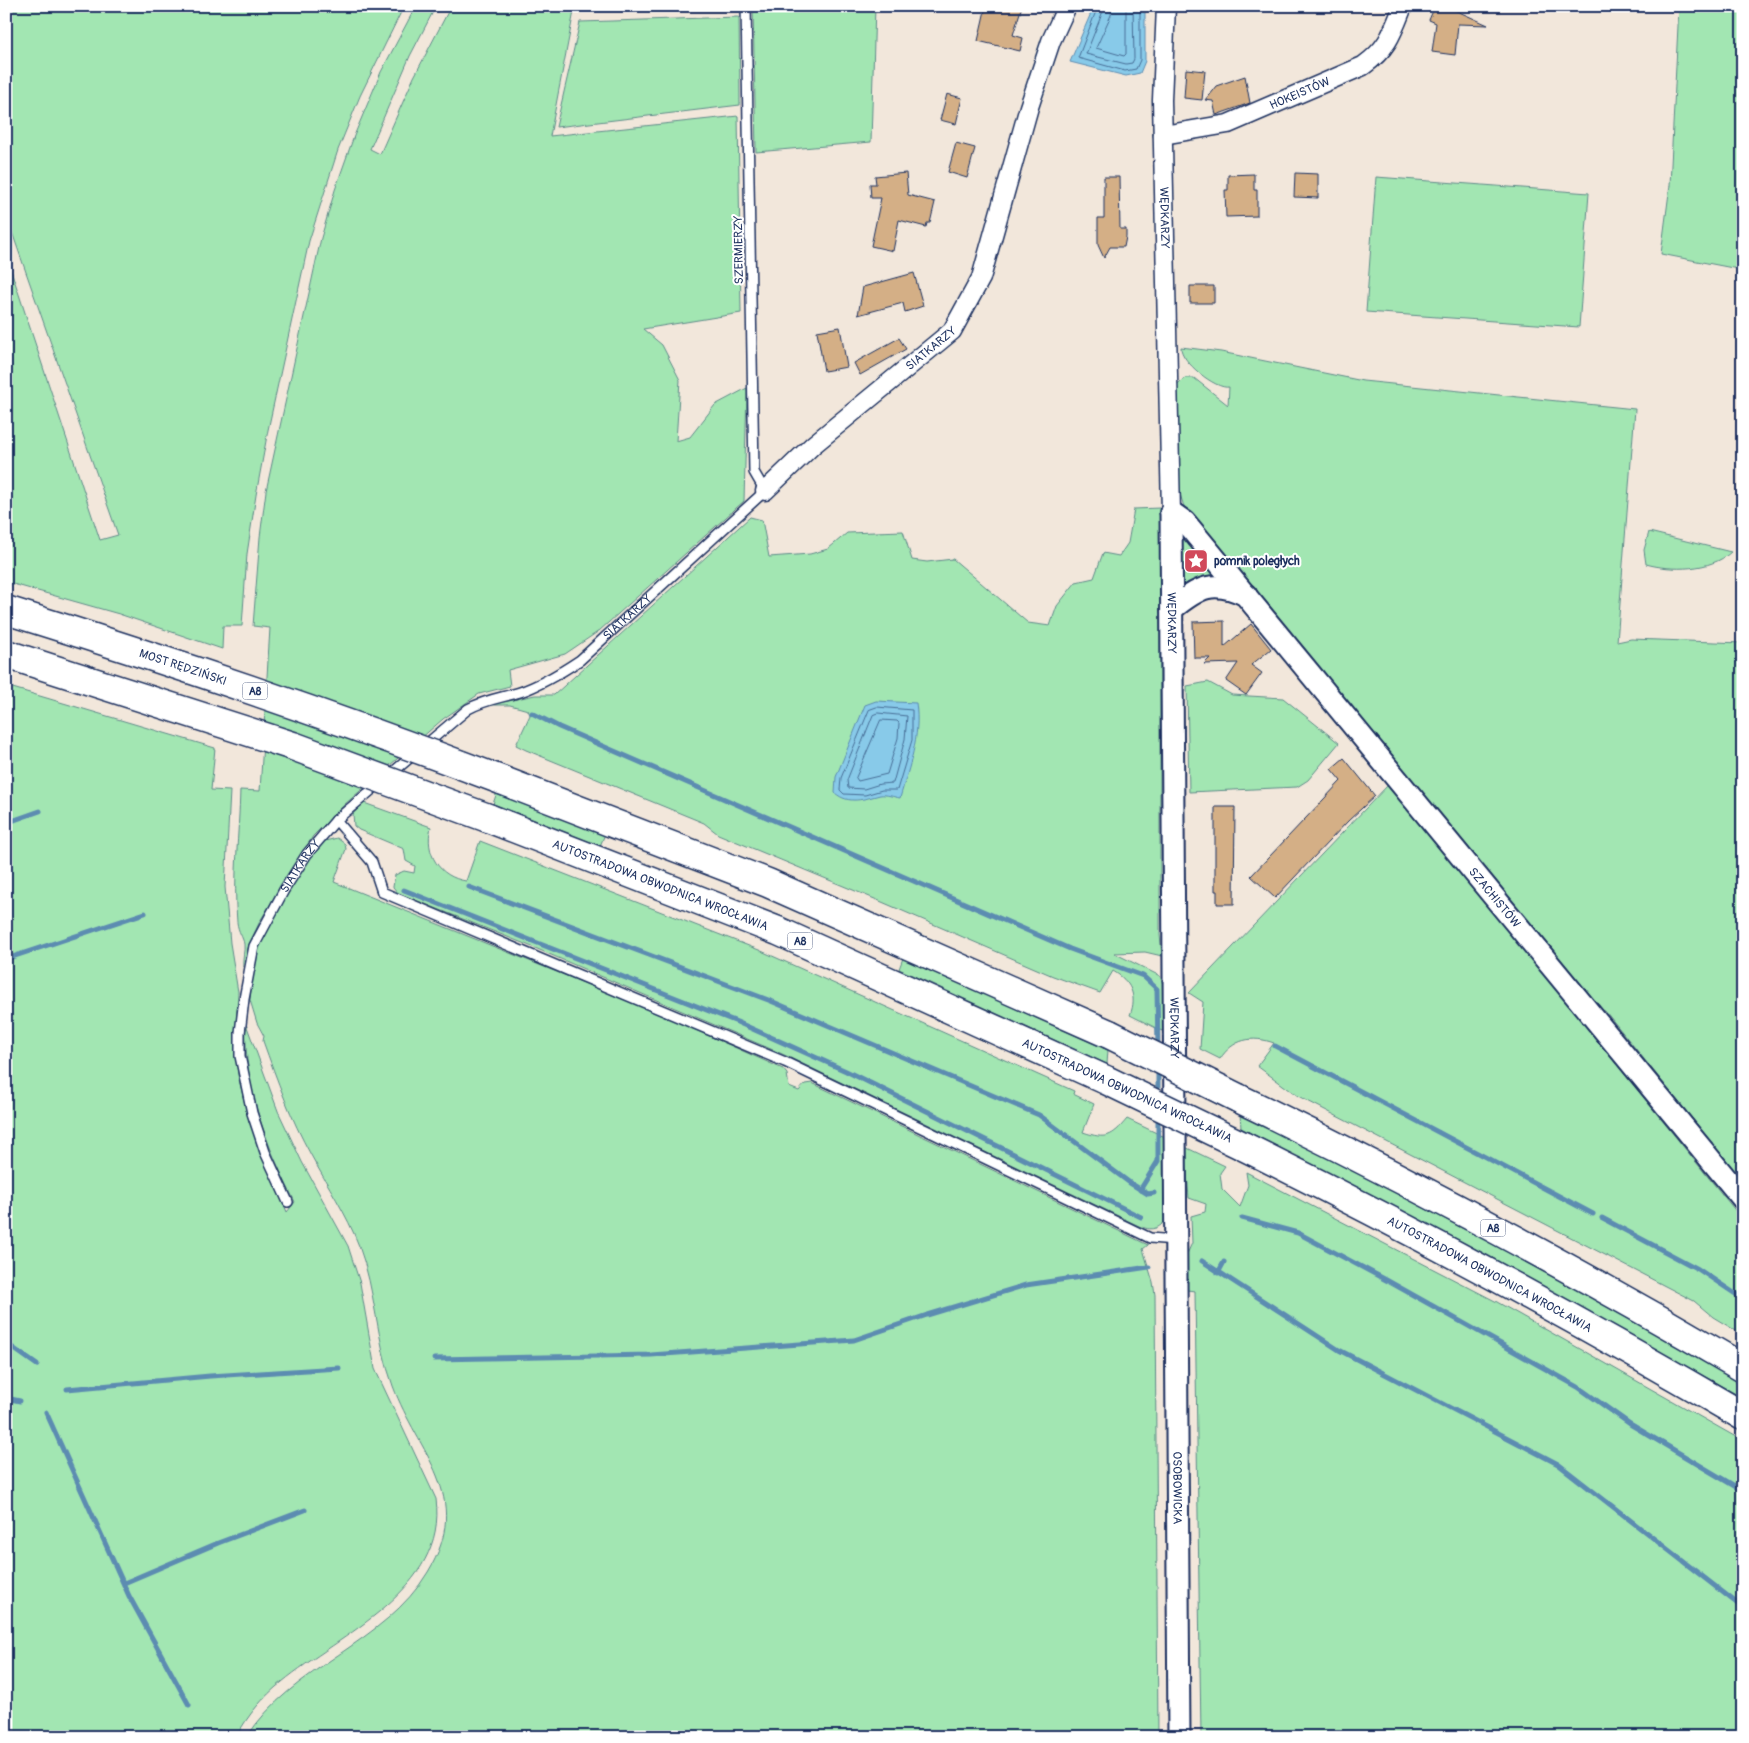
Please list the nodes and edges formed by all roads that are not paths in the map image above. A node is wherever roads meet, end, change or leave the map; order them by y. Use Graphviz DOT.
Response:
graph roads {
  1 [pos="746,6"];
  2 [pos="1067,6"];
  3 [pos="1166,6"];
  4 [pos="1403,6"];
  5 [pos="1163,135"];
  6 [pos="765,490"];
  7 [pos="1171,512"];
  8 [pos="1246,595"];
  9 [pos="1172,609"];
  10 [pos="6,610"];
  11 [pos="6,654"];
  12 [pos="336,820"];
  13 [pos="1743,1199"];
  14 [pos="288,1202"];
  15 [pos="1176,1240"];
  16 [pos="1743,1368"];
  17 [pos="1743,1416"];
  18 [pos="1179,1737"];
  1 -- 6 [label="lane, SZERMIERZY"];
  2 -- 6 [label="street, SIATKARZY"];
  3 -- 5 [label="street, WĘDKARZY"];
  4 -- 5 [label="street, HOKEISTÓW"];
  5 -- 7 [label="street, WĘDKARZY"];
  6 -- 12 [label="lane, SIATKARZY"];
  7 -- 8 [label="street, SZACHISTÓW"];
  7 -- 9 [label="street, WĘDKARZY"];
  8 -- 9 [label="street, SZACHISTÓW"];
  8 -- 13 [label="street, SZACHISTÓW"];
  9 -- 15 [label="street, WĘDKARZY"];
  10 -- 16 [label="highway, MOST RĘDZIŃSKI / A8, bridge"];
  11 -- 17 [label="highway, AUTOSTRADOWA OBWODNICA WROCŁAWIA / A8, bridge"];
  12 -- 14 [label="lane, SIATKARZY"];
  12 -- 15 [label="lane"];
  15 -- 18 [label="street, OSOBOWICKA"];
}
